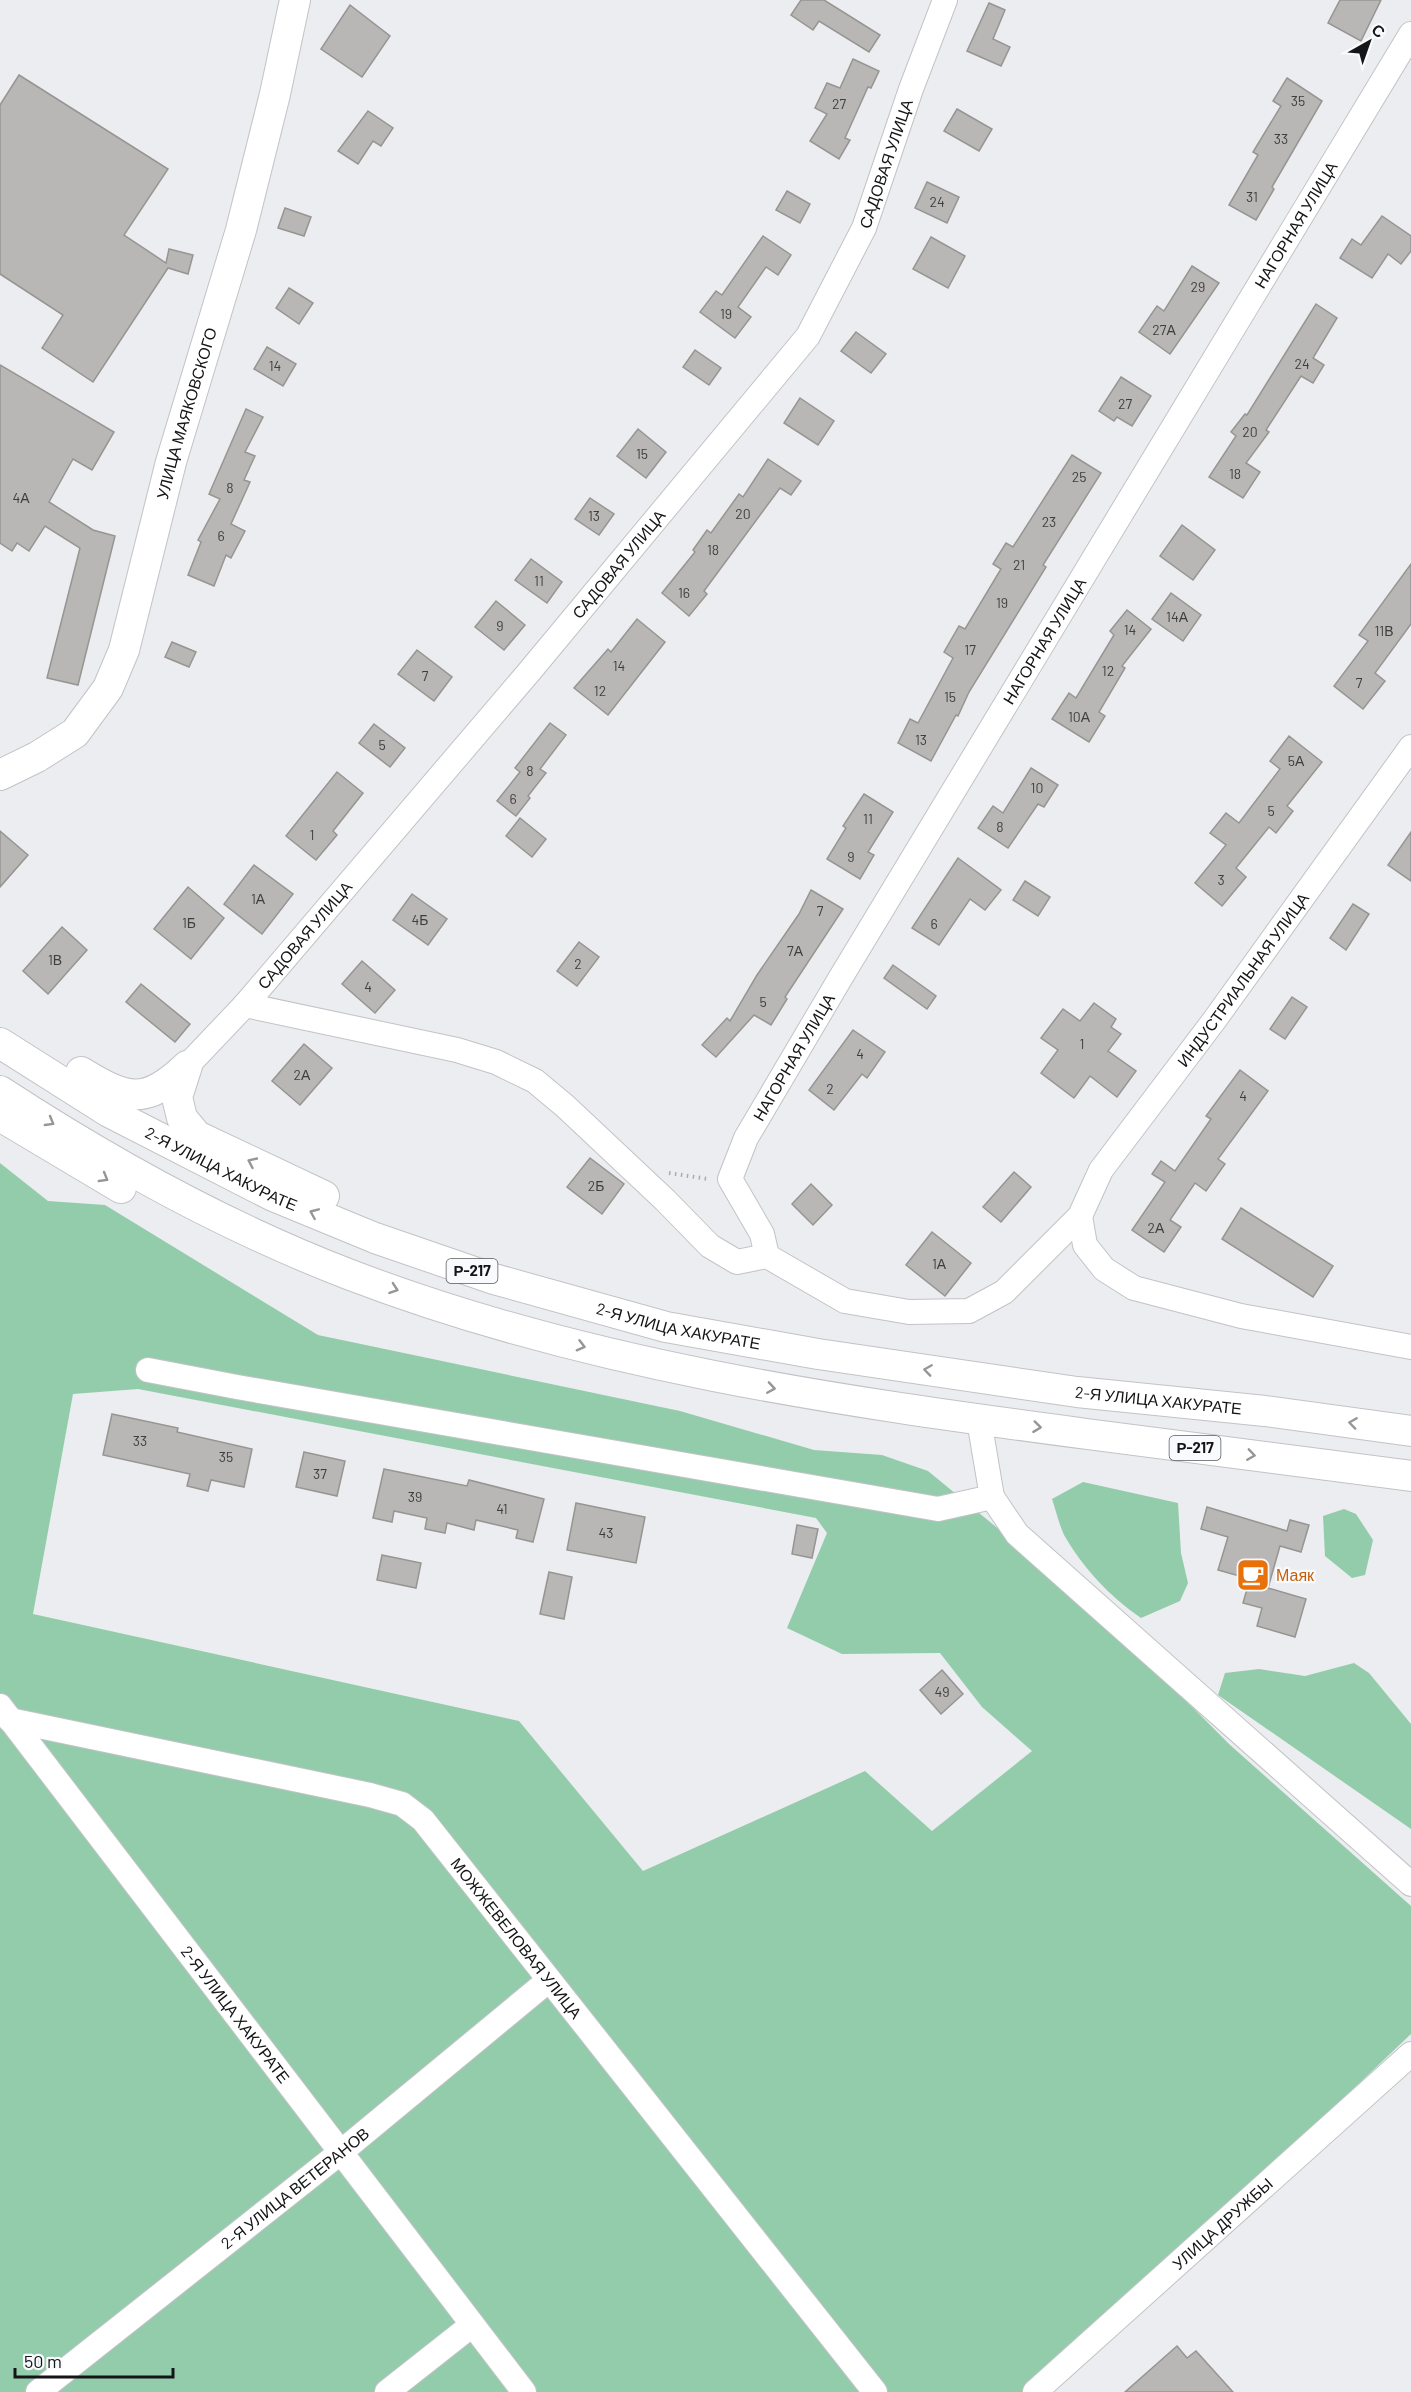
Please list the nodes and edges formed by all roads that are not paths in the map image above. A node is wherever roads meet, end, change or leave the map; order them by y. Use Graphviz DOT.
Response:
graph roads {
  1 [pos="295,0"];
  2 [pos="945,0"];
  3 [pos="1411,34"];
  4 [pos="1411,747"];
  5 [pos="0,775"];
  6 [pos="245,1005"];
  7 [pos="0,1021"];
  8 [pos="0,1043"];
  9 [pos="187,1066"];
  10 [pos="110,1090"];
  11 [pos="0,1092"];
  12 [pos="0,1116"];
  13 [pos="197,1136"];
  14 [pos="1080,1216"];
  15 [pos="767,1256"];
  16 [pos="349,1274"];
  17 [pos="740,1341"];
  18 [pos="1411,1347"];
  19 [pos="148,1370"];
  20 [pos="978,1420"];
  21 [pos="1404,1428"];
  22 [pos="1411,1476"];
  23 [pos="992,1497"];
  24 [pos="5,1713"];
  25 [pos="1411,1884"];
  26 [pos="549,1980"];
  27 [pos="1411,2054"];
  28 [pos="341,2152"];
  29 [pos="472,2325"];
  30 [pos="38,2392"];
  31 [pos="387,2392"];
  32 [pos="524,2392"];
  33 [pos="874,2392"];
  34 [pos="1035,2392"];
  1 -- 5 [label="main road, УЛИЦА МАЯКОВСКОГО"];
  2 -- 6 [label="street, САДОВАЯ УЛИЦА"];
  3 -- 15 [label="street, НАГОРНАЯ УЛИЦА"];
  4 -- 14 [label="street, ИНДУСТРИАЛЬНАЯ УЛИЦА"];
  6 -- 9 [label="street, САДОВАЯ УЛИЦА"];
  6 -- 15 [label="street"];
  7 -- 10 [label="main road"];
  17 -- 8 [label="main road, 2-Я УЛИЦА ХАКУРАТЕ / Р-217, one-way"];
  9 -- 10 [label="main road"];
  9 -- 13 [label="main road"];
  10 -- 13 [label="main road"];
  11 -- 16 [label="main road, Р-217, one-way"];
  12 -- 16 [label="main road, one-way"];
  17 -- 13 [label="main road, one-way"];
  14 -- 15 [label="street"];
  14 -- 18 [label="street"];
  16 -- 20 [label="main road, Р-217, one-way"];
  21 -- 17 [label="main road, 2-Я УЛИЦА ХАКУРАТЕ / Р-217, one-way"];
  19 -- 23 [label="street"];
  20 -- 22 [label="main road, Р-217, one-way"];
  20 -- 23 [label="street"];
  23 -- 25 [label="street"];
  24 -- 26 [label="street, МОЖЖЕВЕЛОВАЯ УЛИЦА"];
  24 -- 28 [label="street, 2-Я УЛИЦА ХАКУРАТЕ"];
  26 -- 28 [label="street, 2-Я УЛИЦА ВЕТЕРАНОВ"];
  26 -- 33 [label="street, МОЖЖЕВЕЛОВАЯ УЛИЦА"];
  27 -- 34 [label="street, УЛИЦА ДРУЖБЫ"];
  28 -- 29 [label="street, 2-Я УЛИЦА ХАКУРАТЕ"];
  28 -- 30 [label="street, 2-Я УЛИЦА ВЕТЕРАНОВ"];
  29 -- 31 [label="street"];
  29 -- 32 [label="street, 2-Я УЛИЦА ХАКУРАТЕ"];
}
